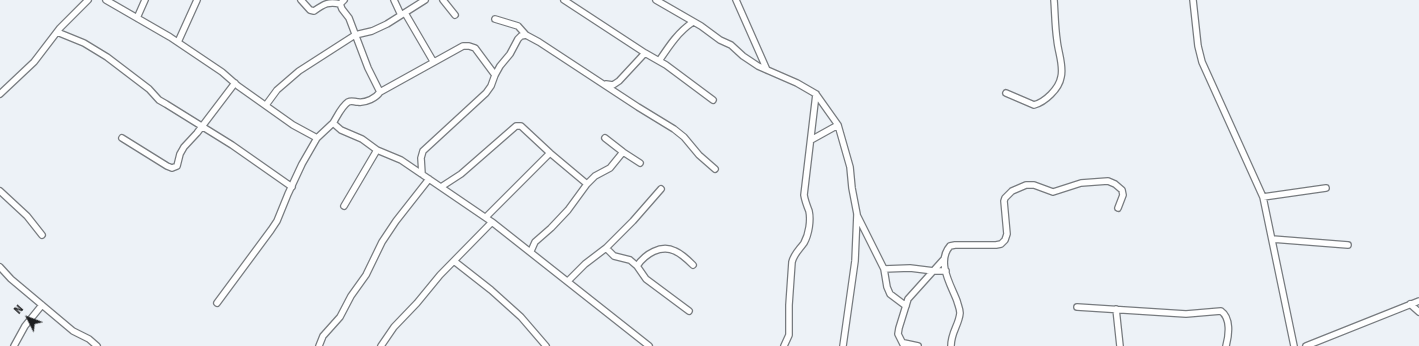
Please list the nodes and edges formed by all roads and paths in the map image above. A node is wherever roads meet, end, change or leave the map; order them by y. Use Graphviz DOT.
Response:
graph roads {
  1 [pos="88,0"];
  2 [pos="106,0"];
  3 [pos="145,0"];
  4 [pos="197,0"];
  5 [pos="301,0"];
  6 [pos="394,0"];
  7 [pos="425,0"];
  8 [pos="443,0"];
  9 [pos="564,0"];
  10 [pos="656,0"];
  11 [pos="736,0"];
  12 [pos="1054,0"];
  13 [pos="1193,0"];
  14 [pos="342,2"];
  15 [pos="403,14"];
  16 [pos="455,15"];
  17 [pos="137,18"];
  18 [pos="495,19"];
  19 [pos="693,22"];
  20 [pos="57,32"];
  21 [pos="355,35"];
  22 [pos="526,35"];
  23 [pos="178,42"];
  24 [pos="645,53"];
  25 [pos="433,61"];
  26 [pos="659,61"];
  27 [pos="767,70"];
  28 [pos="494,75"];
  29 [pos="235,83"];
  30 [pos="604,84"];
  31 [pos="380,92"];
  32 [pos="1006,93"];
  33 [pos="0,94"];
  34 [pos="816,94"];
  35 [pos="713,100"];
  36 [pos="266,105"];
  37 [pos="333,123"];
  38 [pos="203,126"];
  39 [pos="838,126"];
  40 [pos="122,138"];
  41 [pos="317,138"];
  42 [pos="605,138"];
  43 [pos="811,140"];
  44 [pos="377,150"];
  45 [pos="623,152"];
  46 [pos="550,153"];
  47 [pos="640,164"];
  48 [pos="715,169"];
  49 [pos="422,174"];
  50 [pos="429,179"];
  51 [pos="587,184"];
  52 [pos="292,186"];
  53 [pos="441,187"];
  54 [pos="1326,188"];
  55 [pos="661,189"];
  56 [pos="0,192"];
  57 [pos="1263,197"];
  58 [pos="344,206"];
  59 [pos="1118,208"];
  60 [pos="857,214"];
  61 [pos="486,217"];
  62 [pos="492,222"];
  63 [pos="42,235"];
  64 [pos="1272,239"];
  65 [pos="1348,245"];
  66 [pos="606,248"];
  67 [pos="531,251"];
  68 [pos="944,259"];
  69 [pos="454,261"];
  70 [pos="693,265"];
  71 [pos="637,266"];
  72 [pos="0,267"];
  73 [pos="884,269"];
  74 [pos="934,271"];
  75 [pos="946,271"];
  76 [pos="568,281"];
  77 [pos="1419,301"];
  78 [pos="217,303"];
  79 [pos="1410,304"];
  80 [pos="42,305"];
  81 [pos="906,306"];
  82 [pos="1077,307"];
  83 [pos="1116,309"];
  84 [pos="689,311"];
  85 [pos="1419,312"];
  86 [pos="642,344"];
  87 [pos="904,345"];
  88 [pos="14,346"];
  89 [pos="97,346"];
  90 [pos="319,346"];
  91 [pos="381,346"];
  92 [pos="546,346"];
  93 [pos="649,346"];
  94 [pos="784,346"];
  95 [pos="843,346"];
  96 [pos="918,346"];
  97 [pos="951,346"];
  98 [pos="1120,346"];
  99 [pos="1226,346"];
  100 [pos="1294,346"];
  101 [pos="1306,346"];
  1 -- 20 [label="street"];
  2 -- 17 [label="street"];
  3 -- 17 [label="street"];
  4 -- 23 [label="street"];
  5 -- 14 [label="street"];
  6 -- 15 [label="street"];
  7 -- 15 [label="street"];
  8 -- 16 [label="street"];
  9 -- 24 [label="street"];
  10 -- 19 [label="street"];
  11 -- 27 [label="street"];
  12 -- 32 [label="street"];
  13 -- 57 [label="street"];
  14 -- 21 [label="street"];
  15 -- 21 [label="street"];
  15 -- 25 [label="street"];
  17 -- 23 [label="street"];
  18 -- 22 [label="street"];
  19 -- 26 [label="street"];
  19 -- 27 [label="street"];
  20 -- 33 [label="street"];
  20 -- 38 [label="street"];
  21 -- 31 [label="street"];
  21 -- 36 [label="street"];
  22 -- 28 [label="street"];
  22 -- 30 [label="street"];
  23 -- 29 [label="street"];
  24 -- 26 [label="street"];
  24 -- 30 [label="street"];
  25 -- 28 [label="street"];
  25 -- 31 [label="street"];
  26 -- 35 [label="street"];
  27 -- 34 [label="street"];
  28 -- 49 [label="street"];
  29 -- 36 [label="street"];
  29 -- 38 [label="street"];
  30 -- 48 [label="street"];
  31 -- 37 [label="street"];
  34 -- 39 [label="street"];
  34 -- 43 [label="street"];
  36 -- 41 [label="street"];
  37 -- 41 [label="street"];
  37 -- 44 [label="street"];
  38 -- 40 [label="street"];
  38 -- 52 [label="street"];
  39 -- 43 [label="street"];
  39 -- 60 [label="street"];
  41 -- 52 [label="street"];
  42 -- 45 [label="street"];
  43 -- 94 [label="street"];
  44 -- 49 [label="street"];
  44 -- 58 [label="street"];
  45 -- 47 [label="street"];
  45 -- 51 [label="street"];
  46 -- 51 [label="street"];
  46 -- 53 [label="street"];
  46 -- 61 [label="street"];
  49 -- 50 [label="street"];
  50 -- 53 [label="street"];
  50 -- 90 [label="street"];
  51 -- 67 [label="street"];
  52 -- 78 [label="street"];
  53 -- 61 [label="street"];
  54 -- 57 [label="street"];
  55 -- 66 [label="street"];
  56 -- 63 [label="street"];
  57 -- 64 [label="street"];
  59 -- 68 [label="street"];
  60 -- 73 [label="street"];
  60 -- 95 [label="street"];
  61 -- 62 [label="street"];
  62 -- 67 [label="street"];
  62 -- 69 [label="street"];
  64 -- 65 [label="street"];
  64 -- 100 [label="street"];
  66 -- 71 [label="street"];
  66 -- 76 [label="street"];
  67 -- 76 [label="street"];
  68 -- 74 [label="street"];
  68 -- 75 [label="street"];
  69 -- 91 [label="street"];
  69 -- 92 [label="street"];
  70 -- 71 [label="street"];
  71 -- 84 [label="street"];
  72 -- 80 [label="street"];
  73 -- 74 [label="street"];
  73 -- 81 [label="street"];
  74 -- 75 [label="street"];
  74 -- 81 [label="street"];
  75 -- 97 [label="street"];
  76 -- 86 [label="street"];
  77 -- 79 [label="street"];
  79 -- 85 [label="street"];
  79 -- 101 [label="street"];
  80 -- 88 [label="street"];
  80 -- 89 [label="street"];
  81 -- 87 [label="street"];
  82 -- 83 [label="street"];
  83 -- 98 [label="street"];
  83 -- 99 [label="street"];
  86 -- 93 [label="street"];
  87 -- 96 [label="street"];
}
